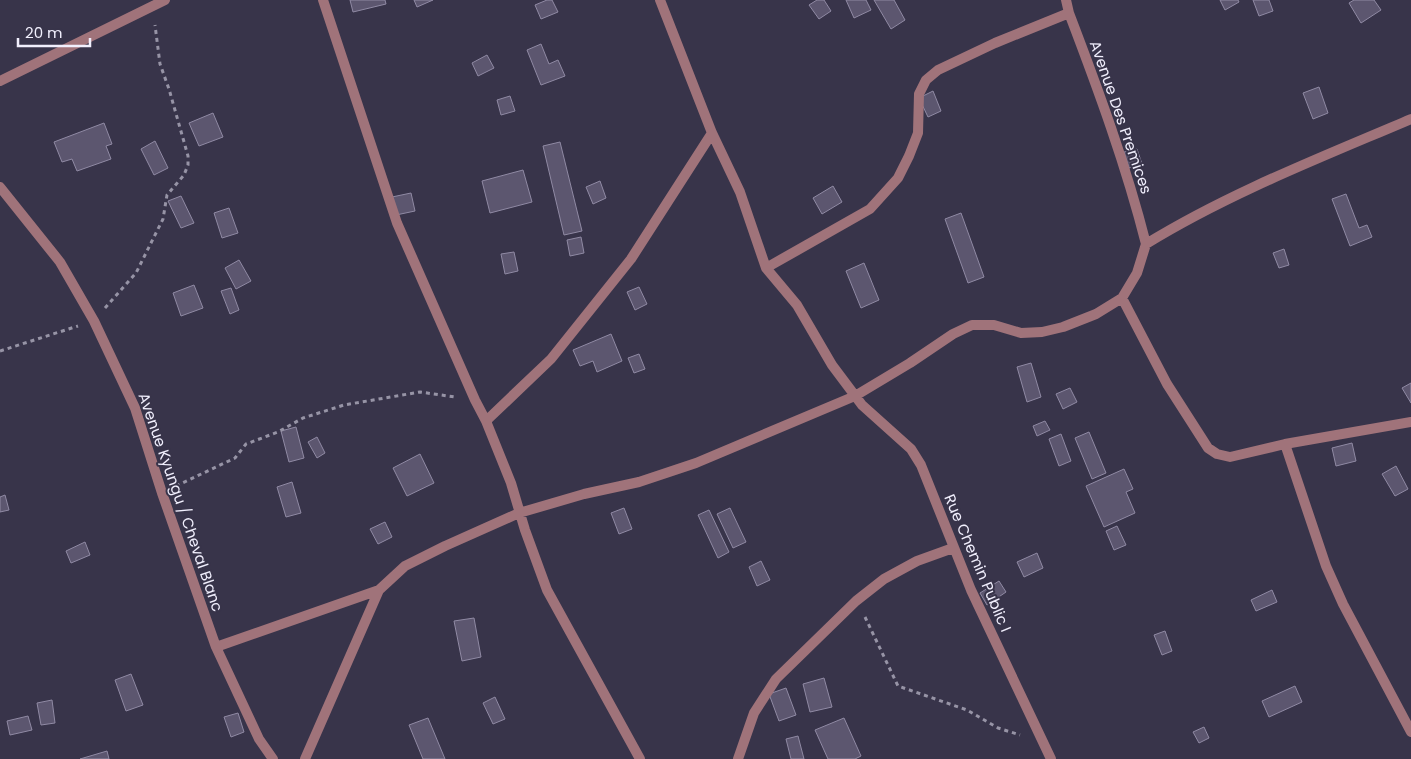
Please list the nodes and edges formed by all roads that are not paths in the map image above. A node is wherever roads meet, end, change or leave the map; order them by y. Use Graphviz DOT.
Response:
graph roads {
  1 [pos="165,0"];
  2 [pos="323,0"];
  3 [pos="660,0"];
  4 [pos="1066,0"];
  5 [pos="1069,13"];
  6 [pos="0,81"];
  7 [pos="1411,119"];
  8 [pos="712,133"];
  9 [pos="0,187"];
  10 [pos="1146,244"];
  11 [pos="766,268"];
  12 [pos="1122,298"];
  13 [pos="855,396"];
  14 [pos="486,421"];
  15 [pos="1411,422"];
  16 [pos="1284,444"];
  17 [pos="519,513"];
  18 [pos="953,548"];
  19 [pos="379,590"];
  20 [pos="216,647"];
  21 [pos="1411,732"];
  22 [pos="273,759"];
  23 [pos="305,759"];
  24 [pos="640,759"];
  25 [pos="738,759"];
  26 [pos="1051,759"];
  1 -- 6 [label="street"];
  2 -- 14 [label="street"];
  3 -- 8 [label="street"];
  4 -- 5 [label="street, Avenue Des Premices"];
  5 -- 10 [label="street, Avenue Des Premices"];
  5 -- 11 [label="street"];
  7 -- 10 [label="street"];
  8 -- 11 [label="street"];
  8 -- 14 [label="street"];
  9 -- 20 [label="street, Avenue Kyungu / Cheval Blanc"];
  10 -- 12 [label="street"];
  11 -- 13 [label="street, Rue Chemin Public I"];
  12 -- 13 [label="street"];
  12 -- 16 [label="street"];
  13 -- 17 [label="street"];
  13 -- 18 [label="street, Rue Chemin Public I"];
  14 -- 17 [label="street"];
  15 -- 16 [label="street"];
  16 -- 21 [label="street"];
  17 -- 19 [label="street"];
  17 -- 24 [label="street"];
  18 -- 25 [label="street"];
  18 -- 26 [label="street, Rue Chemin Public I"];
  19 -- 20 [label="street"];
  19 -- 23 [label="street"];
  20 -- 22 [label="street, Avenue Kyungu / Cheval Blanc"];
}
